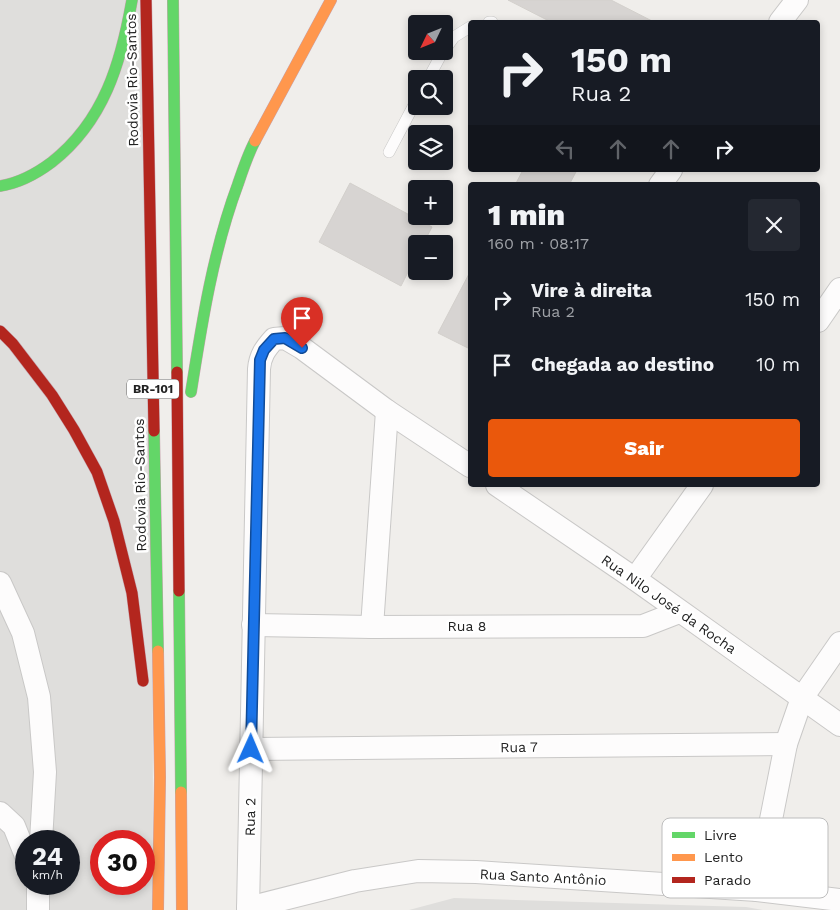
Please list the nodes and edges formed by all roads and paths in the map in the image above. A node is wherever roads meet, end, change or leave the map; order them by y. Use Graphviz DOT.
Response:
graph roads {
  1 [pos="132,0"];
  2 [pos="146,0"];
  3 [pos="173,0"];
  4 [pos="331,0"];
  5 [pos="797,0"];
  6 [pos="782,20"];
  7 [pos="468,28"];
  8 [pos="433,70"];
  9 [pos="409,115"];
  10 [pos="389,152"];
  11 [pos="0,186"];
  12 [pos="840,289"];
  13 [pos="820,318"];
  14 [pos="0,331"];
  15 [pos="387,411"];
  16 [pos="468,465"];
  17 [pos="178,473"];
  18 [pos="500,487"];
  19 [pos="701,487"];
  20 [pos="635,579"];
  21 [pos="0,583"];
  22 [pos="679,612"];
  23 [pos="253,625"];
  24 [pos="372,627"];
  25 [pos="840,643"];
  26 [pos="802,698"];
  27 [pos="840,725"];
  28 [pos="786,744"];
  29 [pos="251,749"];
  30 [pos="160,777"];
  31 [pos="0,813"];
  32 [pos="771,818"];
  33 [pos="16,830"];
  34 [pos="42,830"];
  35 [pos="662,884"];
  36 [pos="38,895"];
  37 [pos="823,898"];
  38 [pos="840,900"];
  39 [pos="248,909"];
  40 [pos="38,910"];
  41 [pos="158,910"];
  42 [pos="182,910"];
  1 -- 11 [label="highway"];
  2 -- 30 [label="highway, Rodovia Rio-Santos / BR-101"];
  3 -- 17 [label="highway, BR-101"];
  4 -- 17 [label="highway"];
  5 -- 6 [label="street"];
  7 -- 8 [label="lane"];
  9 -- 10 [label="lane"];
  12 -- 13 [label="street"];
  14 -- 30 [label="highway"];
  15 -- 16 [label="street"];
  15 -- 23 [label="street, Rua 2"];
  15 -- 24 [label="street"];
  17 -- 42 [label="highway, BR-101"];
  18 -- 20 [label="street, Rua Nilo José da Rocha"];
  19 -- 20 [label="street"];
  20 -- 22 [label="street, Rua Nilo José da Rocha"];
  21 -- 34 [label="street"];
  22 -- 24 [label="street, Rua 8"];
  22 -- 26 [label="street, Rua Nilo José da Rocha"];
  23 -- 24 [label="street, Rua 8"];
  23 -- 29 [label="street, Rua 2"];
  25 -- 26 [label="street"];
  26 -- 27 [label="street, Rua Nilo José da Rocha"];
  26 -- 28 [label="street"];
  28 -- 29 [label="street, Rua 7"];
  28 -- 32 [label="street"];
  29 -- 39 [label="street, Rua 2"];
  30 -- 41 [label="highway, Rodovia Rio-Santos / BR-101"];
  31 -- 33 [label="street"];
  35 -- 39 [label="street, Rua Santo Antônio"];
  36 -- 40 [label="street"];
  37 -- 38 [label="street, Rua Santo Antônio"];
}
